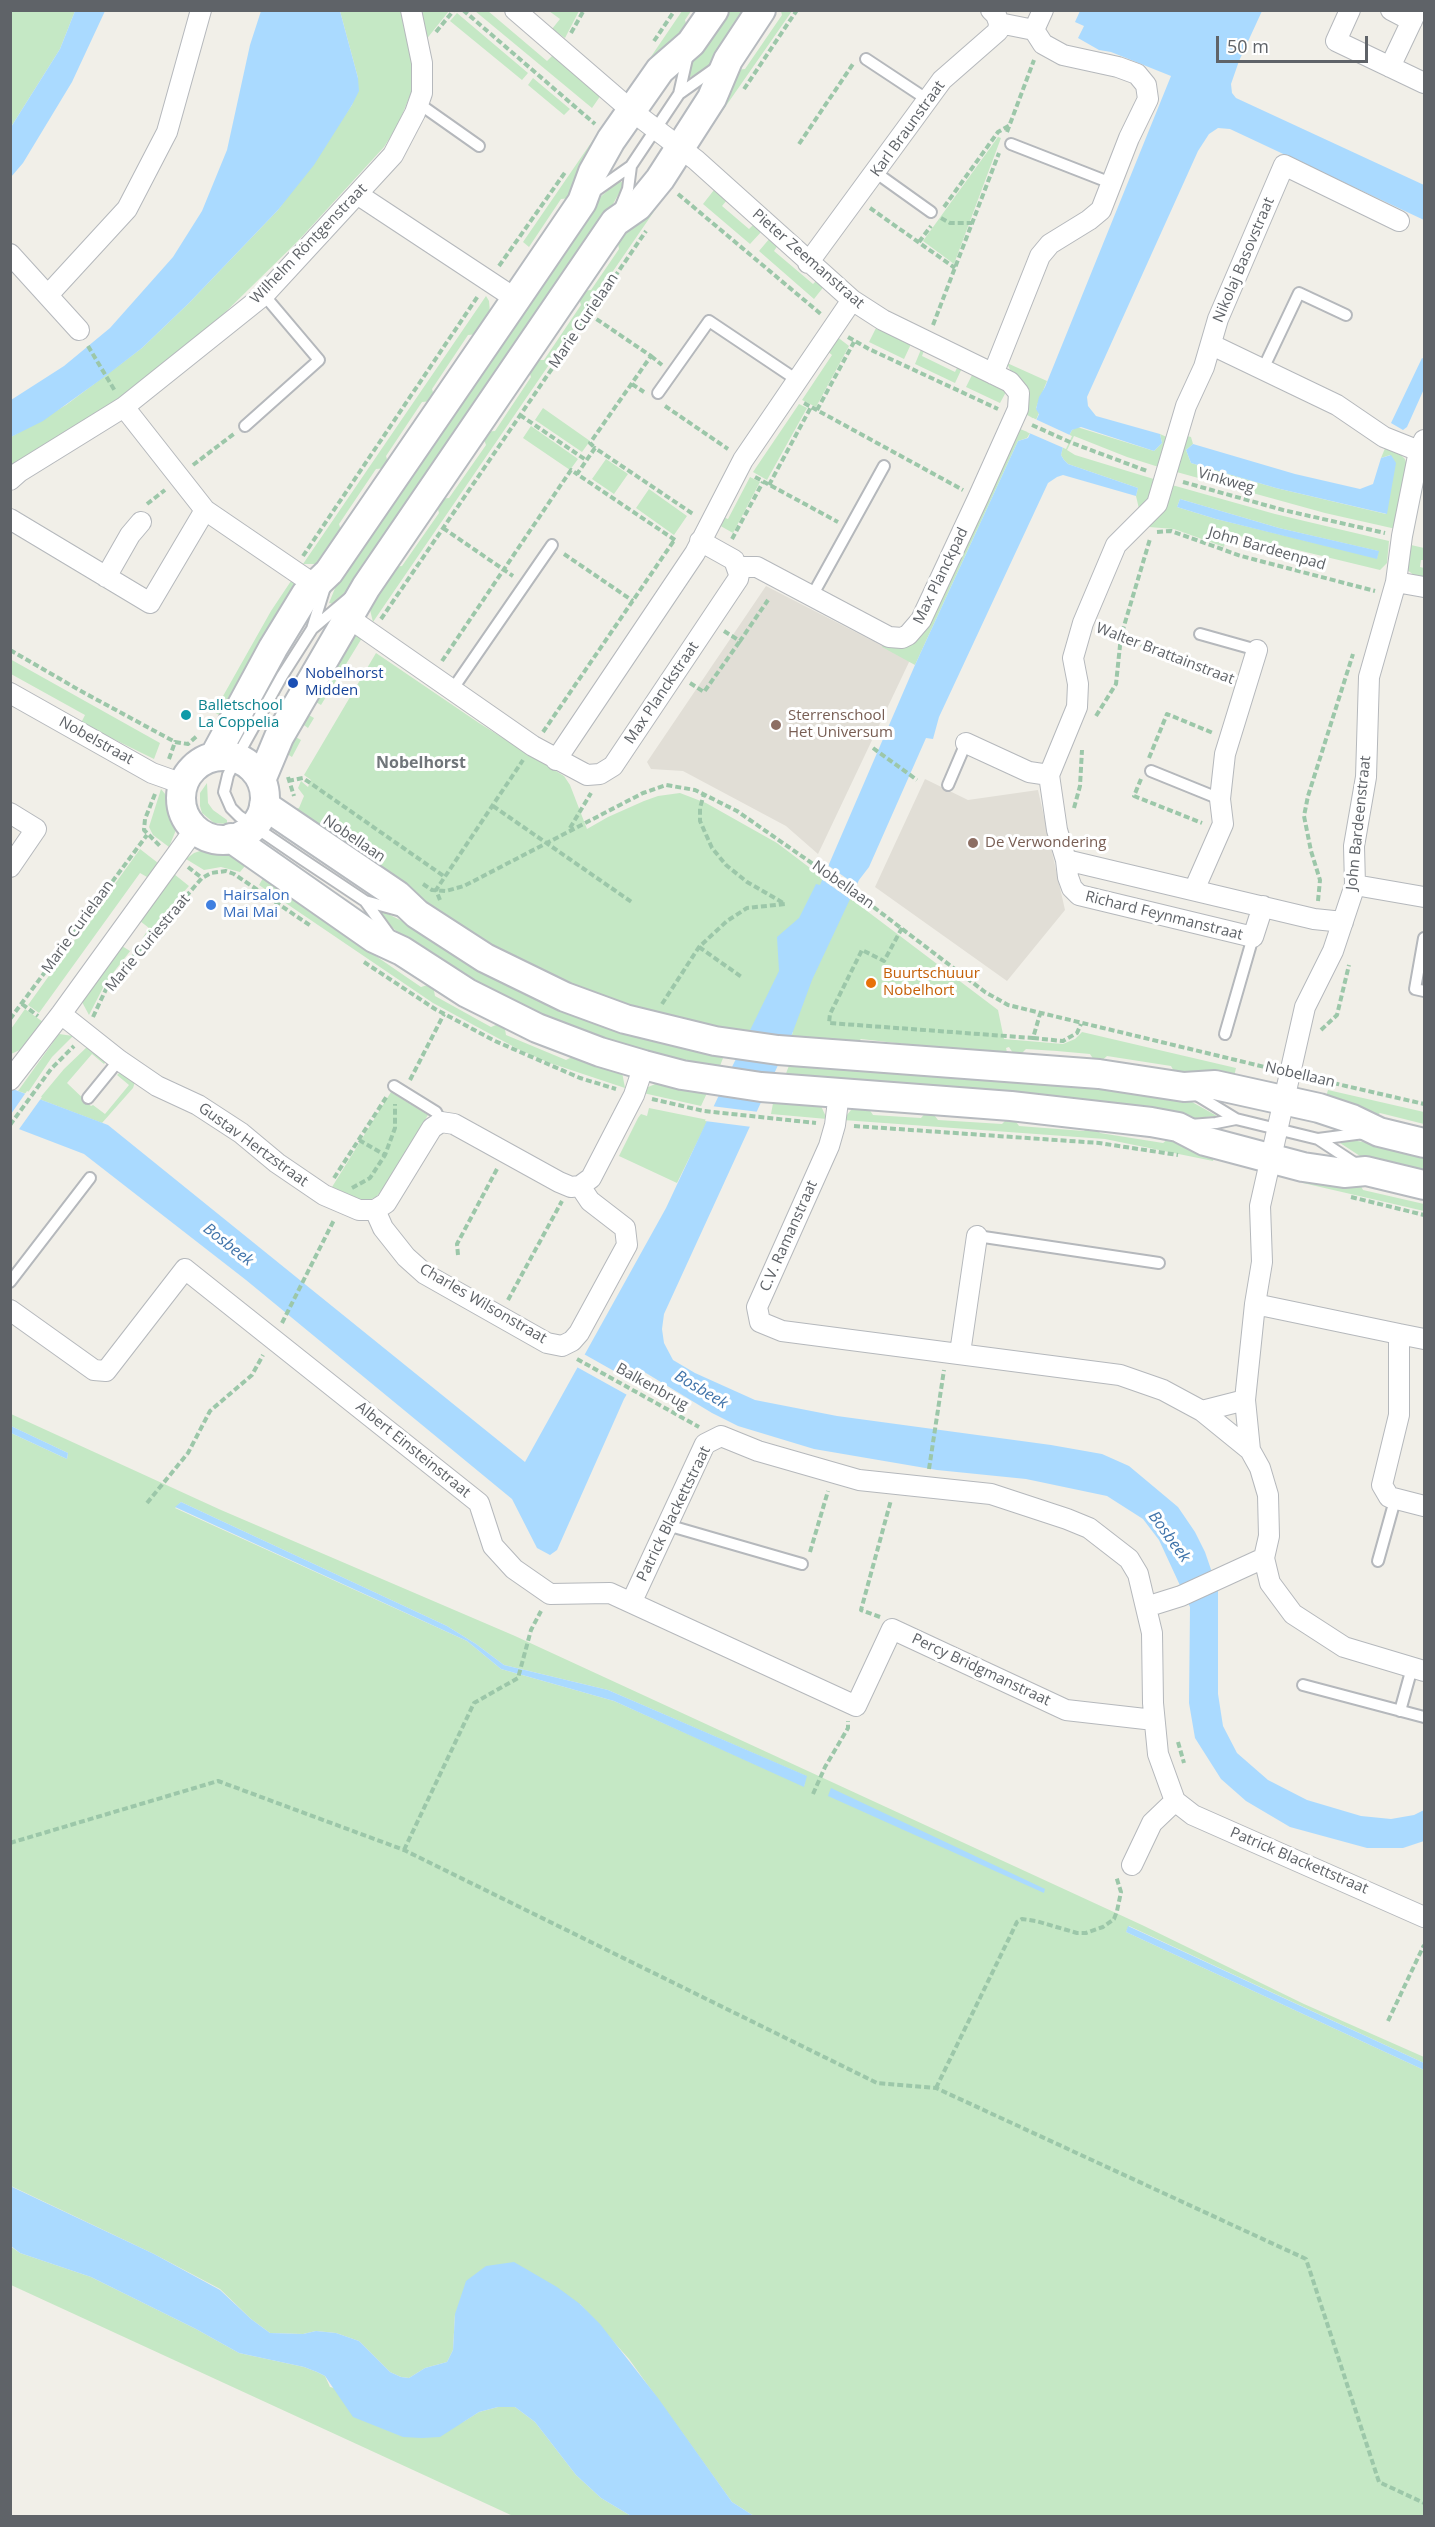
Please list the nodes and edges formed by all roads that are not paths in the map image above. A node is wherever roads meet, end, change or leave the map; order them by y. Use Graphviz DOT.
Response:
graph roads {
  1 [pos="201,10"];
  2 [pos="411,10"];
  3 [pos="515,10"];
  4 [pos="714,10"];
  5 [pos="761,10"];
  6 [pos="1043,10"];
  7 [pos="1350,10"];
  8 [pos="1391,10"];
  9 [pos="1414,16"];
  10 [pos="995,17"];
  11 [pos="1039,37"];
  12 [pos="691,43"];
  13 [pos="866,59"];
  14 [pos="728,60"];
  15 [pos="1390,67"];
  16 [pos="1425,83"];
  17 [pos="679,94"];
  18 [pos="928,100"];
  19 [pos="418,103"];
  20 [pos="632,111"];
  21 [pos="655,129"];
  22 [pos="1007,142"];
  23 [pos="479,146"];
  24 [pos="680,147"];
  25 [pos="631,166"];
  26 [pos="875,172"];
  27 [pos="1111,183"];
  28 [pos="357,194"];
  29 [pos="582,202"];
  30 [pos="934,214"];
  31 [pos="1399,221"];
  32 [pos="615,222"];
  33 [pos="13,260"];
  34 [pos="808,263"];
  35 [pos="48,295"];
  36 [pos="264,295"];
  37 [pos="516,299"];
  38 [pos="852,300"];
  39 [pos="1346,315"];
  40 [pos="82,335"];
  41 [pos="1212,345"];
  42 [pos="1262,371"];
  43 [pos="993,374"];
  44 [pos="792,387"];
  45 [pos="656,397"];
  46 [pos="124,407"];
  47 [pos="1021,420"];
  48 [pos="245,426"];
  49 [pos="1422,445"];
  50 [pos="884,466"];
  51 [pos="10,480"];
  52 [pos="205,510"];
  53 [pos="10,519"];
  54 [pos="141,522"];
  55 [pos="701,540"];
  56 [pos="552,545"];
  57 [pos="731,560"];
  58 [pos="312,576"];
  59 [pos="106,577"];
  60 [pos="366,586"];
  61 [pos="1425,587"];
  62 [pos="1394,589"];
  63 [pos="812,596"];
  64 [pos="360,625"];
  65 [pos="312,629"];
  66 [pos="1200,634"];
  67 [pos="1257,650"];
  68 [pos="452,690"];
  69 [pos="10,693"];
  70 [pos="966,743"];
  71 [pos="225,758"];
  72 [pos="556,760"];
  73 [pos="1151,771"];
  74 [pos="1049,775"];
  75 [pos="183,784"];
  76 [pos="948,785"];
  77 [pos="1220,799"];
  78 [pos="259,806"];
  79 [pos="10,813"];
  80 [pos="195,829"];
  81 [pos="1066,860"];
  82 [pos="10,867"];
  83 [pos="1355,885"];
  84 [pos="1194,890"];
  85 [pos="1425,897"];
  86 [pos="365,901"];
  87 [pos="1263,906"];
  88 [pos="429,909"];
  89 [pos="1342,922"];
  90 [pos="1253,937"];
  91 [pos="1425,938"];
  92 [pos="402,951"];
  93 [pos="1425,992"];
  94 [pos="61,1014"];
  95 [pos="1225,1034"];
  96 [pos="119,1060"];
  97 [pos="644,1065"];
  98 [pos="13,1071"];
  99 [pos="1286,1086"];
  100 [pos="399,1088"];
  101 [pos="1184,1088"];
  102 [pos="839,1093"];
  103 [pos="88,1098"];
  104 [pos="1236,1119"];
  105 [pos="441,1122"];
  106 [pos="1178,1127"];
  107 [pos="1276,1128"];
  108 [pos="1379,1132"];
  109 [pos="1318,1139"];
  110 [pos="1425,1143"];
  111 [pos="1270,1159"];
  112 [pos="1366,1171"];
  113 [pos="90,1178"];
  114 [pos="1425,1185"];
  115 [pos="580,1186"];
  116 [pos="375,1210"];
  117 [pos="977,1236"];
  118 [pos="1159,1263"];
  119 [pos="10,1282"];
  120 [pos="1255,1304"];
  121 [pos="10,1310"];
  122 [pos="1399,1334"];
  123 [pos="1425,1339"];
  124 [pos="953,1352"];
  125 [pos="1245,1400"];
  126 [pos="1202,1411"];
  127 [pos="1250,1450"];
  128 [pos="1395,1500"];
  129 [pos="1425,1506"];
  130 [pos="668,1525"];
  131 [pos="1263,1558"];
  132 [pos="1378,1561"];
  133 [pos="802,1564"];
  134 [pos="632,1601"];
  135 [pos="1146,1606"];
  136 [pos="1418,1670"];
  137 [pos="1303,1685"];
  138 [pos="1400,1711"];
  139 [pos="1425,1717"];
  140 [pos="1154,1720"];
  141 [pos="1175,1801"];
  142 [pos="1132,1864"];
  143 [pos="1425,1917"];
  1 -- 35 [label="street"];
  2 -- 19 [label="street, Wilhelm Röntgenstraat"];
  3 -- 20 [label="street, Pieter Zeemanstraat"];
  4 -- 12 [label="street, Marie Curielaan"];
  5 -- 14 [label="street, Marie Curielaan"];
  6 -- 11 [label="street"];
  7 -- 15 [label="street"];
  8 -- 9 [label="street"];
  9 -- 15 [label="street"];
  10 -- 11 [label="street"];
  10 -- 18 [label="street, Karl Braunstraat"];
  11 -- 27 [label="street"];
  12 -- 17 [label="lane, Marie Curielaan"];
  12 -- 20 [label="street, Marie Curielaan"];
  13 -- 18 [label="lane"];
  14 -- 17 [label="lane, Marie Curielaan"];
  14 -- 24 [label="street, Marie Curielaan"];
  15 -- 16 [label="street"];
  17 -- 21 [label="lane, Marie Curielaan"];
  18 -- 26 [label="street, Karl Braunstraat"];
  19 -- 23 [label="lane"];
  19 -- 28 [label="street, Wilhelm Röntgenstraat"];
  20 -- 21 [label="street, Pieter Zeemanstraat"];
  20 -- 29 [label="street, Marie Curielaan"];
  21 -- 24 [label="street, Pieter Zeemanstraat"];
  21 -- 25 [label="lane, Marie Curielaan"];
  22 -- 27 [label="lane"];
  24 -- 32 [label="street, Marie Curielaan"];
  24 -- 34 [label="street, Pieter Zeemanstraat"];
  25 -- 29 [label="lane, Marie Curielaan"];
  25 -- 32 [label="lane, Marie Curielaan"];
  26 -- 30 [label="lane"];
  26 -- 34 [label="street, Karl Braunstraat"];
  27 -- 43 [label="street"];
  28 -- 36 [label="street, Wilhelm Röntgenstraat"];
  28 -- 37 [label="street"];
  29 -- 37 [label="street, Marie Curielaan"];
  31 -- 41 [label="street, Nikolaj Basovstraat"];
  32 -- 60 [label="street, Marie Curielaan"];
  33 -- 35 [label="street"];
  34 -- 38 [label="street, Pieter Zeemanstraat"];
  35 -- 40 [label="street"];
  36 -- 46 [label="street, Wilhelm Röntgenstraat"];
  36 -- 48 [label="lane"];
  37 -- 58 [label="street, Marie Curielaan"];
  38 -- 43 [label="street, Pieter Zeemanstraat"];
  38 -- 44 [label="street"];
  39 -- 42 [label="lane"];
  41 -- 42 [label="street"];
  41 -- 74 [label="street, Nikolaj Basovstraat"];
  42 -- 49 [label="street"];
  43 -- 47 [label="street, Pieter Zeemanstraat"];
  44 -- 45 [label="lane"];
  44 -- 55 [label="street"];
  46 -- 51 [label="street, Wilhelm Röntgenstraat"];
  46 -- 52 [label="street"];
  47 -- 63 [label="street, Max Planckpad"];
  49 -- 62 [label="street, John Bardeenstraat"];
  50 -- 63 [label="lane"];
  52 -- 58 [label="street"];
  52 -- 59 [label="street"];
  53 -- 59 [label="street"];
  54 -- 59 [label="street"];
  55 -- 57 [label="street"];
  55 -- 72 [label="street"];
  56 -- 68 [label="lane"];
  57 -- 63 [label="street"];
  57 -- 72 [label="street, Max Planckstraat"];
  58 -- 65 [label="lane, Marie Curielaan"];
  58 -- 71 [label="street, Marie Curielaan"];
  60 -- 64 [label="street, Marie Curielaan"];
  60 -- 65 [label="lane, Marie Curielaan"];
  61 -- 62 [label="street"];
  62 -- 83 [label="street, John Bardeenstraat"];
  64 -- 68 [label="street"];
  64 -- 78 [label="street, Marie Curielaan"];
  65 -- 71 [label="lane, Marie Curielaan"];
  66 -- 67 [label="lane, Walter Brattainstraat"];
  67 -- 77 [label="street, Walter Brattainstraat"];
  68 -- 72 [label="street"];
  69 -- 75 [label="street, Nobelstraat"];
  70 -- 74 [label="street"];
  70 -- 76 [label="lane"];
  71 -- 75 [label="street"];
  71 -- 78 [label="street"];
  71 -- 78 [label="lane"];
  73 -- 77 [label="lane"];
  74 -- 81 [label="street, Richard Feynmanstraat"];
  75 -- 80 [label="street"];
  77 -- 84 [label="street, Walter Brattainstraat"];
  78 -- 80 [label="street"];
  78 -- 86 [label="lane, Nobellaan"];
  78 -- 88 [label="street, Nobellaan"];
  78 -- 92 [label="street, Nobellaan"];
  79 -- 82 [label="street"];
  80 -- 94 [label="street, Marie Curiestraat"];
  81 -- 84 [label="street, Richard Feynmanstraat"];
  81 -- 90 [label="street, Richard Feynmanstraat"];
  83 -- 85 [label="street"];
  83 -- 89 [label="street, John Bardeenstraat"];
  84 -- 87 [label="street, Richard Feynmanstraat"];
  86 -- 88 [label="lane, Nobellaan"];
  86 -- 92 [label="lane, Nobellaan"];
  87 -- 89 [label="street, Richard Feynmanstraat"];
  87 -- 90 [label="street, Richard Feynmanstraat"];
  88 -- 101 [label="street, Nobellaan"];
  89 -- 99 [label="street, John Bardeenstraat"];
  90 -- 95 [label="lane, Richard Feynmanstraat"];
  91 -- 93 [label="lane"];
  92 -- 97 [label="street, Nobellaan"];
  94 -- 96 [label="street, Gustav Hertzstraat"];
  94 -- 98 [label="street, Marie Curiestraat"];
  96 -- 103 [label="lane"];
  96 -- 116 [label="street, Gustav Hertzstraat"];
  97 -- 102 [label="street, Nobellaan"];
  97 -- 115 [label="street"];
  99 -- 101 [label="street, Nobellaan"];
  99 -- 107 [label="street, John Bardeenstraat"];
  99 -- 108 [label="street, Nobellaan"];
  100 -- 105 [label="lane"];
  101 -- 104 [label="lane, Nobellaan"];
  102 -- 106 [label="street, Nobellaan"];
  102 -- 124 [label="street, C.V. Ramanstraat"];
  104 -- 106 [label="lane, Nobellaan"];
  104 -- 107 [label="lane, Nobellaan"];
  105 -- 115 [label="street"];
  105 -- 116 [label="street"];
  106 -- 111 [label="street, Nobellaan"];
  107 -- 109 [label="lane, Nobellaan"];
  107 -- 111 [label="street, John Bardeenstraat"];
  108 -- 109 [label="lane, Nobellaan"];
  108 -- 110 [label="street, Nobellaan"];
  109 -- 112 [label="lane, Nobellaan"];
  111 -- 112 [label="street, Nobellaan"];
  111 -- 120 [label="street, John Bardeenstraat"];
  112 -- 114 [label="street, Nobellaan"];
  113 -- 119 [label="lane"];
  115 -- 116 [label="street, Charles Wilsonstraat"];
  117 -- 118 [label="lane"];
  117 -- 124 [label="street"];
  120 -- 122 [label="street"];
  120 -- 125 [label="street, John Bardeenstraat"];
  121 -- 134 [label="street, Albert Einsteinstraat"];
  122 -- 123 [label="street"];
  122 -- 128 [label="street"];
  124 -- 126 [label="street, C.V. Ramanstraat"];
  125 -- 126 [label="street"];
  125 -- 127 [label="street, John Bardeenstraat"];
  126 -- 127 [label="street, C.V. Ramanstraat"];
  127 -- 131 [label="street"];
  128 -- 129 [label="street"];
  128 -- 132 [label="lane"];
  130 -- 133 [label="lane"];
  130 -- 134 [label="street, Patrick Blackettstraat"];
  130 -- 135 [label="street, Patrick Blackettstraat"];
  131 -- 135 [label="street"];
  131 -- 136 [label="street"];
  134 -- 140 [label="street, Percy Bridgmanstraat"];
  135 -- 140 [label="street, Patrick Blackettstraat"];
  136 -- 138 [label="lane"];
  137 -- 138 [label="lane"];
  138 -- 139 [label="lane"];
  140 -- 141 [label="street, Patrick Blackettstraat"];
  141 -- 142 [label="street"];
  141 -- 143 [label="street, Patrick Blackettstraat"];
}
